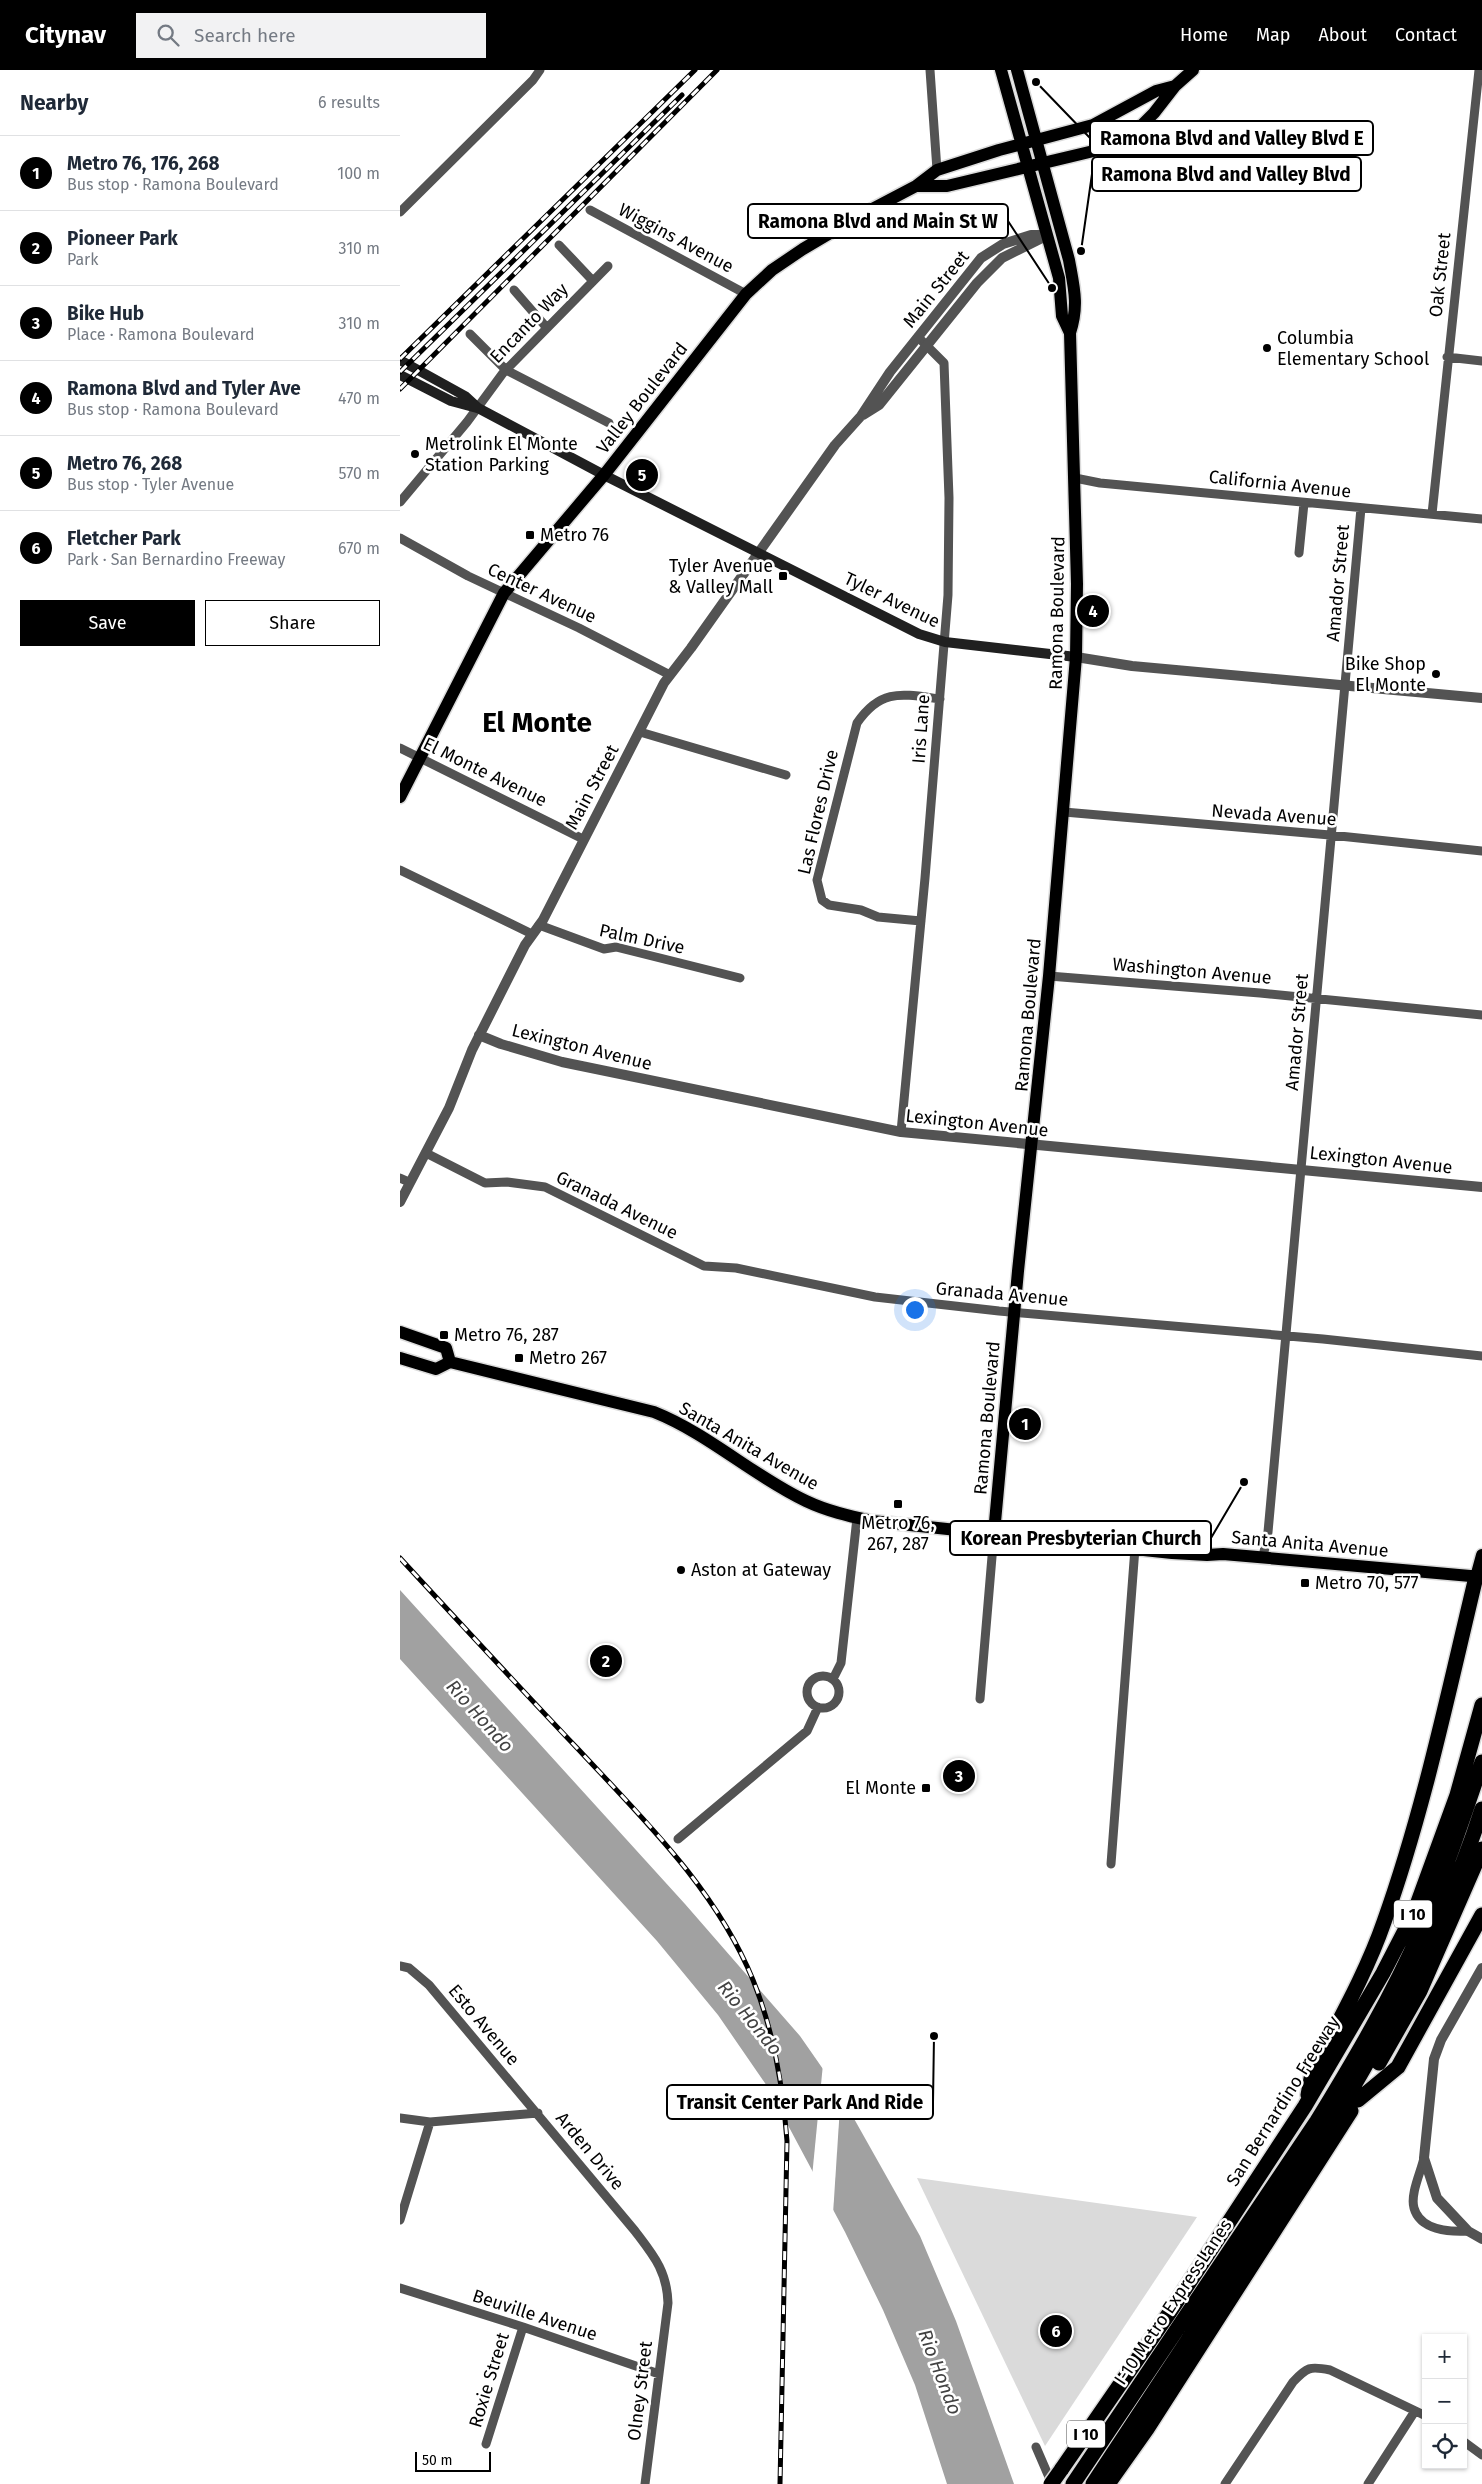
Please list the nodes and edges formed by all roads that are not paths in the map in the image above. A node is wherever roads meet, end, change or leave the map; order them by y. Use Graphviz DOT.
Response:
graph roads {
  1 [pos="540,70"];
  2 [pos="930,70"];
  3 [pos="1001,70"];
  4 [pos="1017,70"];
  5 [pos="1193,70"];
  6 [pos="1479,70"];
  7 [pos="1175,86"];
  8 [pos="1037,140"];
  9 [pos="1022,144"];
  10 [pos="1043,164"];
  11 [pos="1028,168"];
  12 [pos="937,170"];
  13 [pos="916,186"];
  14 [pos="590,210"];
  15 [pos="400,212"];
  16 [pos="1047,236"];
  17 [pos="558,244"];
  18 [pos="608,266"];
  19 [pos="593,281"];
  20 [pos="514,290"];
  21 [pos="746,294"];
  22 [pos="547,328"];
  23 [pos="1070,333"];
  24 [pos="470,334"];
  25 [pos="918,337"];
  26 [pos="928,346"];
  27 [pos="1447,356"];
  28 [pos="400,360"];
  29 [pos="1482,361"];
  30 [pos="506,370"];
  31 [pos="400,375"];
  32 [pos="478,408"];
  33 [pos="861,416"];
  34 [pos="609,423"];
  35 [pos="604,475"];
  36 [pos="1075,478"];
  37 [pos="400,502"];
  38 [pos="1304,503"];
  39 [pos="1361,508"];
  40 [pos="1432,514"];
  41 [pos="1482,519"];
  42 [pos="400,538"];
  43 [pos="758,552"];
  44 [pos="1299,553"];
  45 [pos="504,593"];
  46 [pos="945,642"];
  47 [pos="1076,657"];
  48 [pos="670,675"];
  49 [pos="1344,686"];
  50 [pos="1482,698"];
  51 [pos="940,699"];
  52 [pos="640,732"];
  53 [pos="400,748"];
  54 [pos="420,758"];
  55 [pos="786,775"];
  56 [pos="400,797"];
  57 [pos="1064,812"];
  58 [pos="1330,835"];
  59 [pos="583,839"];
  60 [pos="1482,852"];
  61 [pos="400,870"];
  62 [pos="921,921"];
  63 [pos="540,925"];
  64 [pos="532,934"];
  65 [pos="1049,976"];
  66 [pos="740,978"];
  67 [pos="1316,998"];
  68 [pos="1482,1015"];
  69 [pos="479,1035"];
  70 [pos="901,1132"];
  71 [pos="1033,1145"];
  72 [pos="426,1153"];
  73 [pos="1300,1168"];
  74 [pos="404,1180"];
  75 [pos="1482,1187"];
  76 [pos="400,1202"];
  77 [pos="1015,1312"];
  78 [pos="400,1332"];
  79 [pos="1287,1335"];
  80 [pos="1482,1356"];
  81 [pos="400,1358"];
  82 [pos="450,1362"];
  83 [pos="857,1518"];
  84 [pos="994,1533"];
  85 [pos="1135,1548"];
  86 [pos="1482,1555"];
  87 [pos="1263,1558"];
  88 [pos="1479,1577"];
  89 [pos="833,1679"];
  90 [pos="980,1699"];
  91 [pos="1482,1705"];
  92 [pos="818,1707"];
  93 [pos="1482,1762"];
  94 [pos="1482,1810"];
  95 [pos="678,1839"];
  96 [pos="1482,1849"];
  97 [pos="1111,1864"];
  98 [pos="1482,1915"];
  99 [pos="400,1966"];
  100 [pos="1482,1968"];
  101 [pos="1358,2100"];
  102 [pos="1305,2106"];
  103 [pos="538,2113"];
  104 [pos="400,2118"];
  105 [pos="430,2122"];
  106 [pos="1424,2158"];
  107 [pos="400,2220"];
  108 [pos="1468,2231"];
  109 [pos="1482,2238"];
  110 [pos="400,2288"];
  111 [pos="668,2303"];
  112 [pos="523,2327"];
  113 [pos="659,2374"];
  114 [pos="1110,2398"];
  115 [pos="1415,2411"];
  116 [pos="1422,2414"];
  117 [pos="486,2444"];
  118 [pos="1467,2444"];
  119 [pos="1036,2447"];
  120 [pos="1482,2455"];
  121 [pos="1088,2462"];
  122 [pos="645,2484"];
  123 [pos="1052,2484"];
  124 [pos="1073,2484"];
  125 [pos="1093,2484"];
  126 [pos="1108,2484"];
  127 [pos="1225,2484"];
  128 [pos="1368,2484"];
  1 -- 15 [label="street"];
  2 -- 12 [label="street"];
  3 -- 9 [label="main road, Ramona Boulevard"];
  4 -- 8 [label="main road, Ramona Boulevard"];
  5 -- 7 [label="main road, Valley Boulevard"];
  6 -- 27 [label="street, Oak Street"];
  7 -- 8 [label="main road, Valley Boulevard"];
  7 -- 10 [label="main road, Valley Boulevard"];
  8 -- 9 [label="main road, Valley Boulevard"];
  8 -- 10 [label="main road, Ramona Boulevard"];
  9 -- 11 [label="main road, Ramona Boulevard"];
  9 -- 12 [label="main road, Valley Boulevard"];
  10 -- 11 [label="main road, Valley Boulevard"];
  10 -- 23 [label="main road, Ramona Boulevard"];
  11 -- 13 [label="main road, Valley Boulevard"];
  11 -- 16 [label="main road, Ramona Boulevard"];
  12 -- 13 [label="main road, Valley Boulevard"];
  13 -- 21 [label="main road, Valley Boulevard"];
  14 -- 21 [label="street, Wiggins Avenue"];
  16 -- 23 [label="main road, Ramona Boulevard"];
  16 -- 25 [label="street, Main Street"];
  16 -- 26 [label="street, Main Street"];
  17 -- 19 [label="street"];
  18 -- 19 [label="street, Encanto Way"];
  19 -- 22 [label="street, Encanto Way"];
  20 -- 22 [label="street"];
  21 -- 35 [label="main road, Valley Boulevard"];
  22 -- 30 [label="street, Encanto Way"];
  23 -- 36 [label="main road, Ramona Boulevard"];
  24 -- 30 [label="street"];
  25 -- 26 [label="street, Iris Lane"];
  25 -- 33 [label="street, Main Street"];
  26 -- 33 [label="street, Main Street"];
  26 -- 46 [label="street, Iris Lane"];
  27 -- 29 [label="street"];
  27 -- 40 [label="street, Oak Street"];
  28 -- 32 [label="main road, Tyler Avenue"];
  30 -- 32 [label="street, Encanto Way"];
  30 -- 34 [label="street"];
  31 -- 32 [label="main road, Tyler Avenue"];
  32 -- 35 [label="main road, Tyler Avenue"];
  32 -- 37 [label="street, Encanto Way"];
  33 -- 43 [label="street, Main Street"];
  35 -- 43 [label="main road, Tyler Avenue"];
  35 -- 45 [label="main road, Valley Boulevard"];
  36 -- 38 [label="street, California Avenue"];
  36 -- 47 [label="main road, Ramona Boulevard"];
  38 -- 39 [label="street, California Avenue"];
  38 -- 44 [label="street"];
  39 -- 40 [label="street, California Avenue"];
  39 -- 49 [label="street, Amador Street"];
  40 -- 41 [label="street, California Avenue"];
  42 -- 45 [label="street, Center Avenue"];
  43 -- 46 [label="main road, Tyler Avenue"];
  43 -- 48 [label="street, Main Street"];
  45 -- 48 [label="street, Center Avenue"];
  45 -- 54 [label="main road, Valley Boulevard"];
  46 -- 47 [label="main road, Tyler Avenue"];
  46 -- 51 [label="street, Iris Lane"];
  47 -- 49 [label="street, Tyler Avenue"];
  47 -- 57 [label="main road, Ramona Boulevard"];
  48 -- 52 [label="street, Main Street"];
  49 -- 50 [label="street, Tyler Avenue"];
  49 -- 58 [label="street, Amador Street"];
  51 -- 62 [label="street, Iris Lane"];
  51 -- 62 [label="street, Las Flores Drive"];
  52 -- 55 [label="street"];
  52 -- 59 [label="street, Main Street"];
  53 -- 54 [label="street, El Monte Avenue"];
  54 -- 56 [label="main road, Valley Boulevard"];
  54 -- 59 [label="street, El Monte Avenue"];
  57 -- 58 [label="street, Nevada Avenue"];
  57 -- 65 [label="main road, Ramona Boulevard"];
  58 -- 60 [label="street, Nevada Avenue"];
  58 -- 67 [label="street, Amador Street"];
  59 -- 63 [label="street, Main Street"];
  61 -- 64 [label="street"];
  62 -- 70 [label="street, Iris Lane"];
  63 -- 64 [label="street, Main Street"];
  63 -- 66 [label="street, Palm Drive"];
  64 -- 69 [label="street, Main Street"];
  65 -- 67 [label="street, Washington Avenue"];
  65 -- 71 [label="main road, Ramona Boulevard"];
  67 -- 68 [label="street, Washington Avenue"];
  67 -- 73 [label="street, Amador Street"];
  69 -- 70 [label="street, Lexington Avenue"];
  69 -- 72 [label="street, Main Street"];
  70 -- 71 [label="street, Lexington Avenue"];
  71 -- 73 [label="street, Lexington Avenue"];
  71 -- 77 [label="main road, Ramona Boulevard"];
  72 -- 74 [label="street, Main Street"];
  72 -- 77 [label="street, Granada Avenue"];
  73 -- 75 [label="street, Lexington Avenue"];
  73 -- 79 [label="street, Amador Street"];
  74 -- 76 [label="street, Main Street"];
  77 -- 79 [label="street, Granada Avenue"];
  77 -- 84 [label="main road, Ramona Boulevard"];
  78 -- 82 [label="main road"];
  79 -- 80 [label="street, Granada Avenue"];
  79 -- 87 [label="street, Amador Street"];
  81 -- 82 [label="main road, Santa Anita Avenue"];
  82 -- 83 [label="main road, Santa Anita Avenue"];
  83 -- 84 [label="main road, Santa Anita Avenue"];
  83 -- 89 [label="street"];
  84 -- 85 [label="main road, Santa Anita Avenue"];
  84 -- 90 [label="street, Ramona Boulevard"];
  85 -- 87 [label="main road, Santa Anita Avenue"];
  85 -- 97 [label="street"];
  86 -- 88 [label="main road"];
  87 -- 88 [label="main road, Santa Anita Avenue"];
  88 -- 102 [label="highway"];
  89 -- 92 [label="street"];
  89 -- 92 [label="street"];
  91 -- 102 [label="highway, San Bernardino Freeway / I 10"];
  92 -- 95 [label="street"];
  93 -- 121 [label="highway, I-10 Metro ExpressLanes"];
  94 -- 125 [label="highway, I-10 Metro ExpressLanes"];
  96 -- 101 [label="highway, I 10"];
  98 -- 101 [label="highway"];
  99 -- 103 [label="street, Esto Avenue"];
  100 -- 106 [label="street"];
  101 -- 126 [label="highway, I 10"];
  102 -- 114 [label="highway, San Bernardino Freeway / I 10"];
  103 -- 105 [label="street, Arden Drive"];
  103 -- 111 [label="street, Arden Drive"];
  104 -- 105 [label="street, Arden Drive"];
  105 -- 107 [label="street"];
  106 -- 108 [label="street"];
  106 -- 108 [label="street"];
  108 -- 109 [label="street"];
  110 -- 112 [label="street, Beuville Avenue"];
  111 -- 113 [label="street, Olney Street"];
  112 -- 113 [label="street, Beuville Avenue"];
  112 -- 117 [label="street, Roxie Street"];
  113 -- 122 [label="street, Olney Street"];
  114 -- 121 [label="highway"];
  114 -- 123 [label="highway, San Bernardino Freeway / I 10, bridge"];
  115 -- 116 [label="street"];
  115 -- 127 [label="street"];
  115 -- 128 [label="street"];
  118 -- 120 [label="street"];
  119 -- 123 [label="street"];
  121 -- 124 [label="highway, I-10 Metro ExpressLanes"];
}
